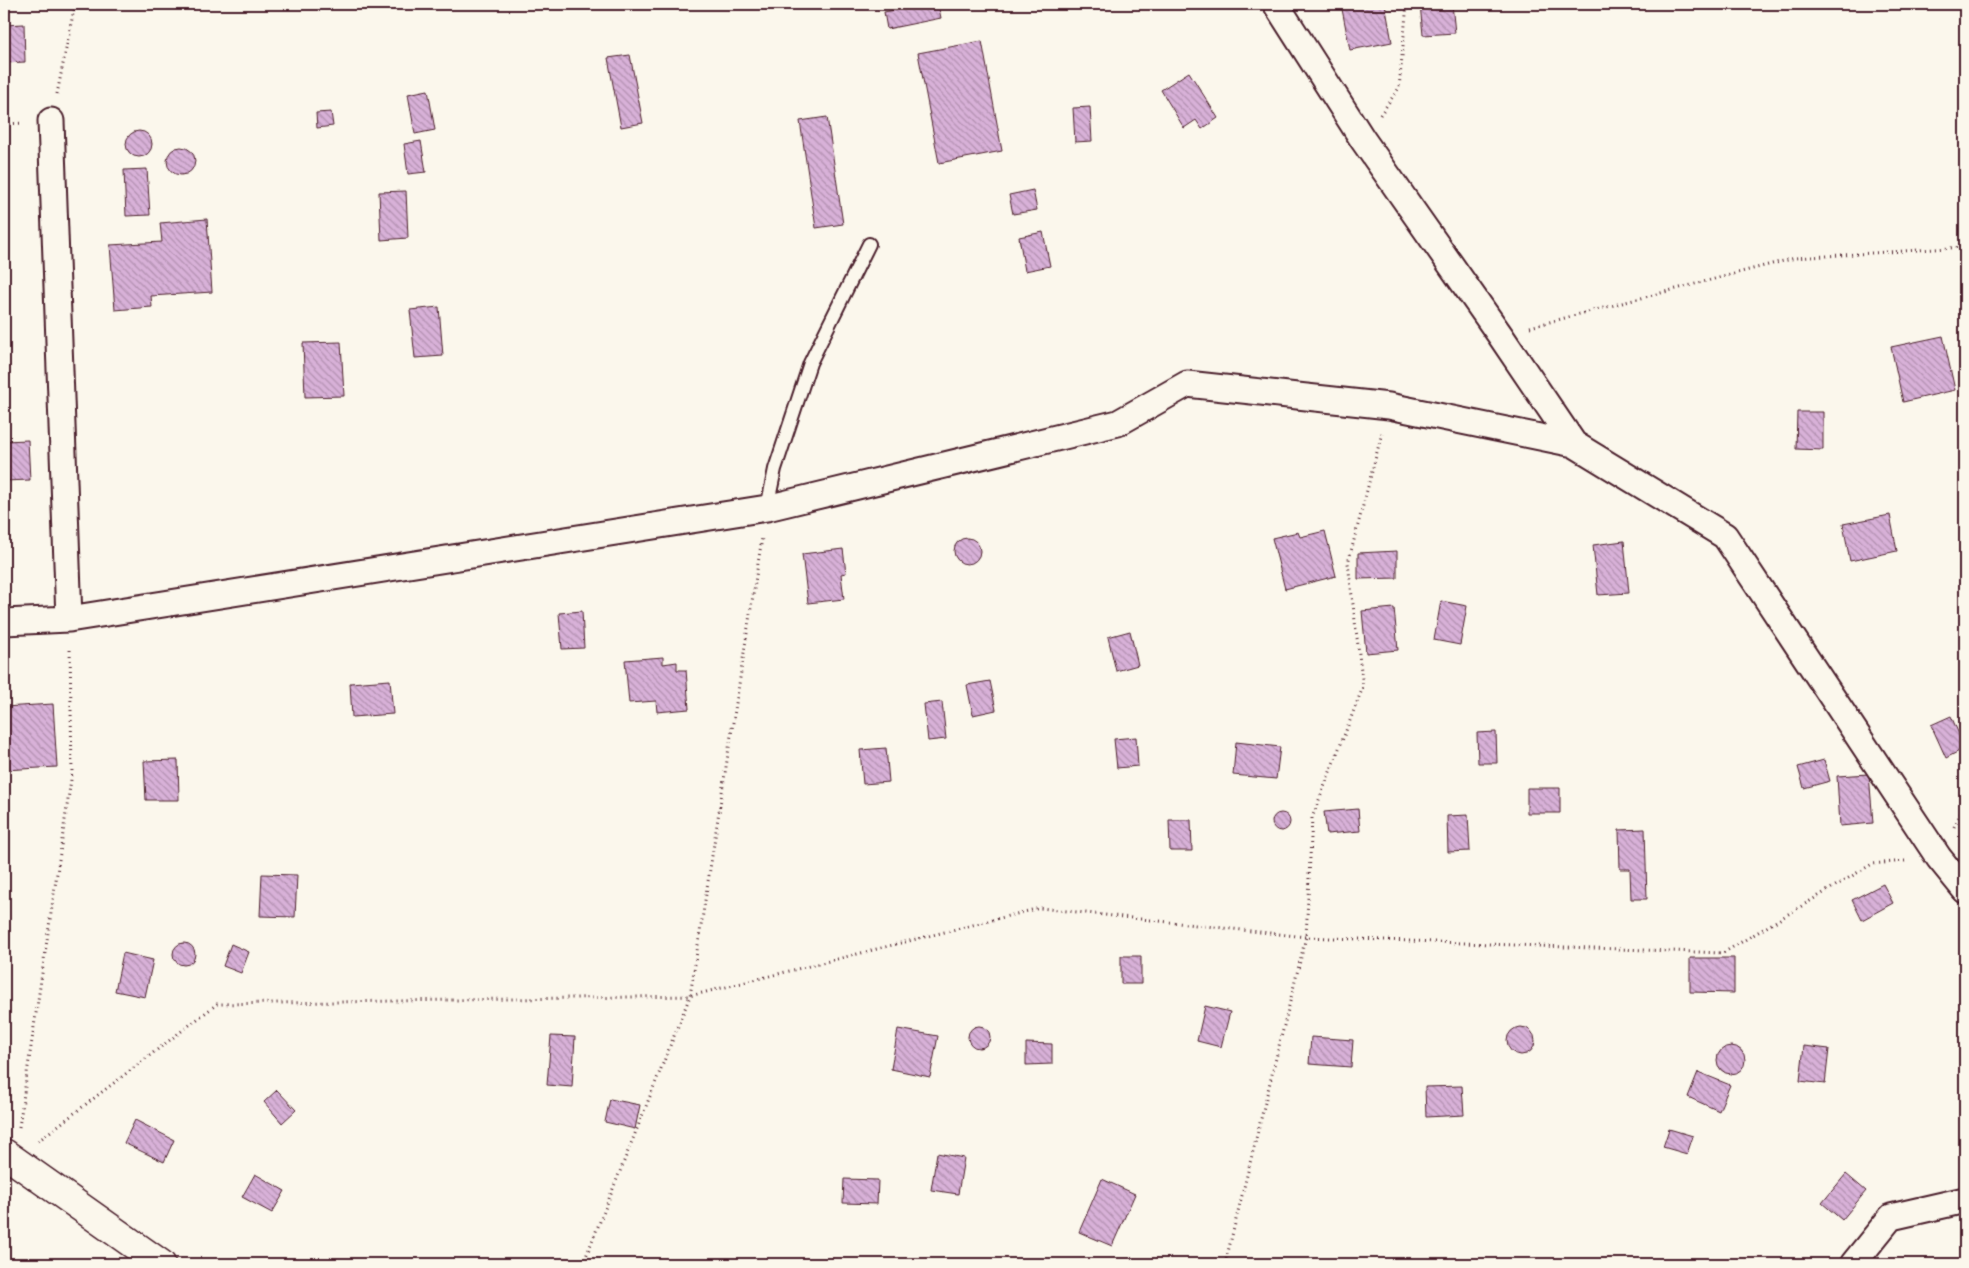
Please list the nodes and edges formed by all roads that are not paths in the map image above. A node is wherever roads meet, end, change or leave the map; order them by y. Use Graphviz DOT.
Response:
graph roads {
  1 [pos="1276,4"];
  2 [pos="51,122"];
  3 [pos="869,244"];
  4 [pos="1574,444"];
  5 [pos="767,508"];
  6 [pos="70,619"];
  7 [pos="4,622"];
  8 [pos="1965,890"];
  9 [pos="9,1156"];
  10 [pos="1965,1200"];
  11 [pos="161,1264"];
  12 [pos="1853,1264"];
  1 -- 4 [label="street"];
  2 -- 6 [label="street"];
  3 -- 5 [label="lane"];
  4 -- 5 [label="street"];
  4 -- 8 [label="street"];
  5 -- 6 [label="street"];
  6 -- 7 [label="street"];
  9 -- 11 [label="street"];
  10 -- 12 [label="street"];
}
